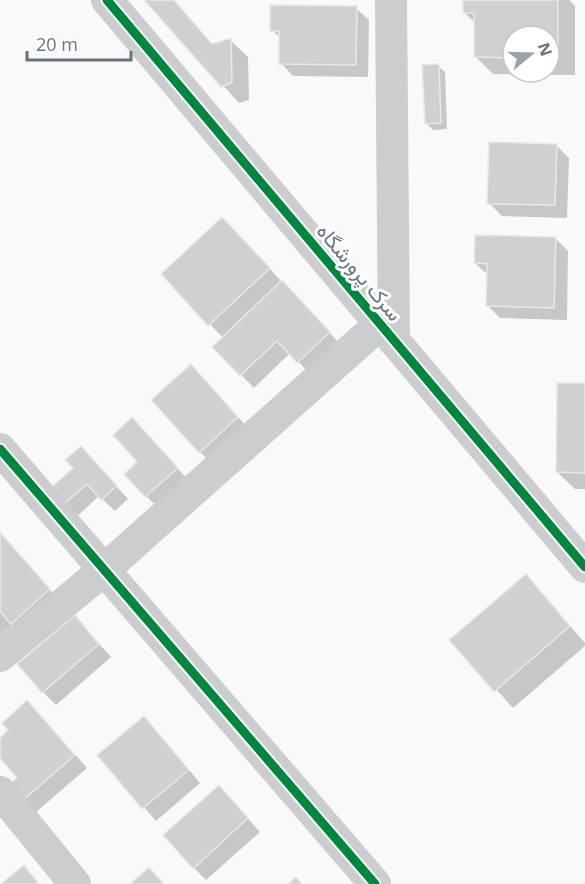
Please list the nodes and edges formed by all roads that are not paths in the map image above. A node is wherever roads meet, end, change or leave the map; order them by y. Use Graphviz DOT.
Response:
graph roads {
  1 [pos="107,0"];
  2 [pos="391,0"];
  3 [pos="387,332"];
  4 [pos="0,449"];
  5 [pos="585,567"];
  6 [pos="105,569"];
  7 [pos="0,656"];
  8 [pos="0,792"];
  9 [pos="75,884"];
  10 [pos="375,884"];
  1 -- 3 [label="street, سرک پرورشگاه"];
  2 -- 3 [label="street"];
  3 -- 5 [label="street, سرک پرورشگاه"];
  3 -- 6 [label="street"];
  4 -- 6 [label="street"];
  6 -- 7 [label="street"];
  6 -- 10 [label="street"];
  8 -- 9 [label="street"];
}
